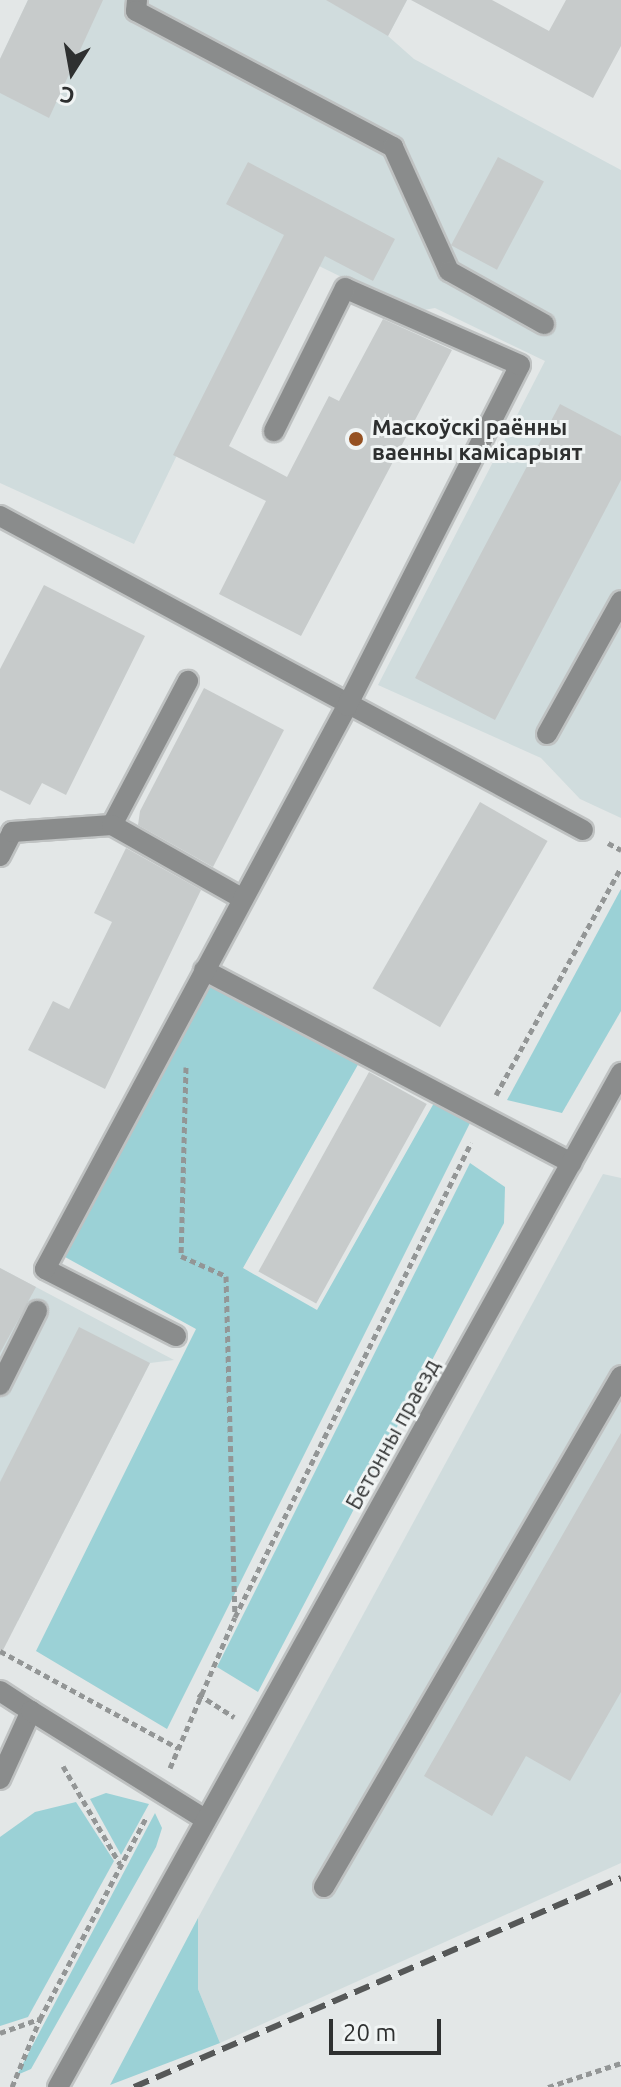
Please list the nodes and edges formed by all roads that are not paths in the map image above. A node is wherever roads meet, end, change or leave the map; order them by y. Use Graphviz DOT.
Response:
graph roads {
  1 [pos="137,0"];
  2 [pos="544,324"];
  3 [pos="274,431"];
  4 [pos="0,516"];
  5 [pos="621,601"];
  6 [pos="188,681"];
  7 [pos="347,706"];
  8 [pos="547,734"];
  9 [pos="112,825"];
  10 [pos="583,830"];
  11 [pos="0,856"];
  12 [pos="240,897"];
  13 [pos="204,970"];
  14 [pos="621,1073"];
  15 [pos="571,1163"];
  16 [pos="37,1311"];
  17 [pos="176,1336"];
  18 [pos="621,1376"];
  19 [pos="0,1385"];
  20 [pos="614,1403"];
  21 [pos="0,1691"];
  22 [pos="31,1711"];
  23 [pos="0,1779"];
  24 [pos="206,1820"];
  25 [pos="324,1887"];
  26 [pos="58,2087"];
  1 -- 2 [label="street"];
  3 -- 7 [label="street"];
  4 -- 7 [label="street"];
  5 -- 8 [label="street"];
  6 -- 9 [label="street"];
  7 -- 10 [label="street"];
  7 -- 12 [label="street"];
  9 -- 11 [label="street"];
  9 -- 12 [label="street"];
  12 -- 13 [label="street"];
  13 -- 15 [label="street"];
  13 -- 17 [label="street"];
  14 -- 15 [label="street, Бетонны праезд"];
  15 -- 24 [label="street, Бетонны праезд"];
  16 -- 19 [label="street"];
  18 -- 20 [label="street"];
  20 -- 25 [label="street"];
  21 -- 22 [label="street"];
  22 -- 23 [label="street"];
  22 -- 24 [label="street"];
  24 -- 26 [label="street, Бетонны праезд"];
}
